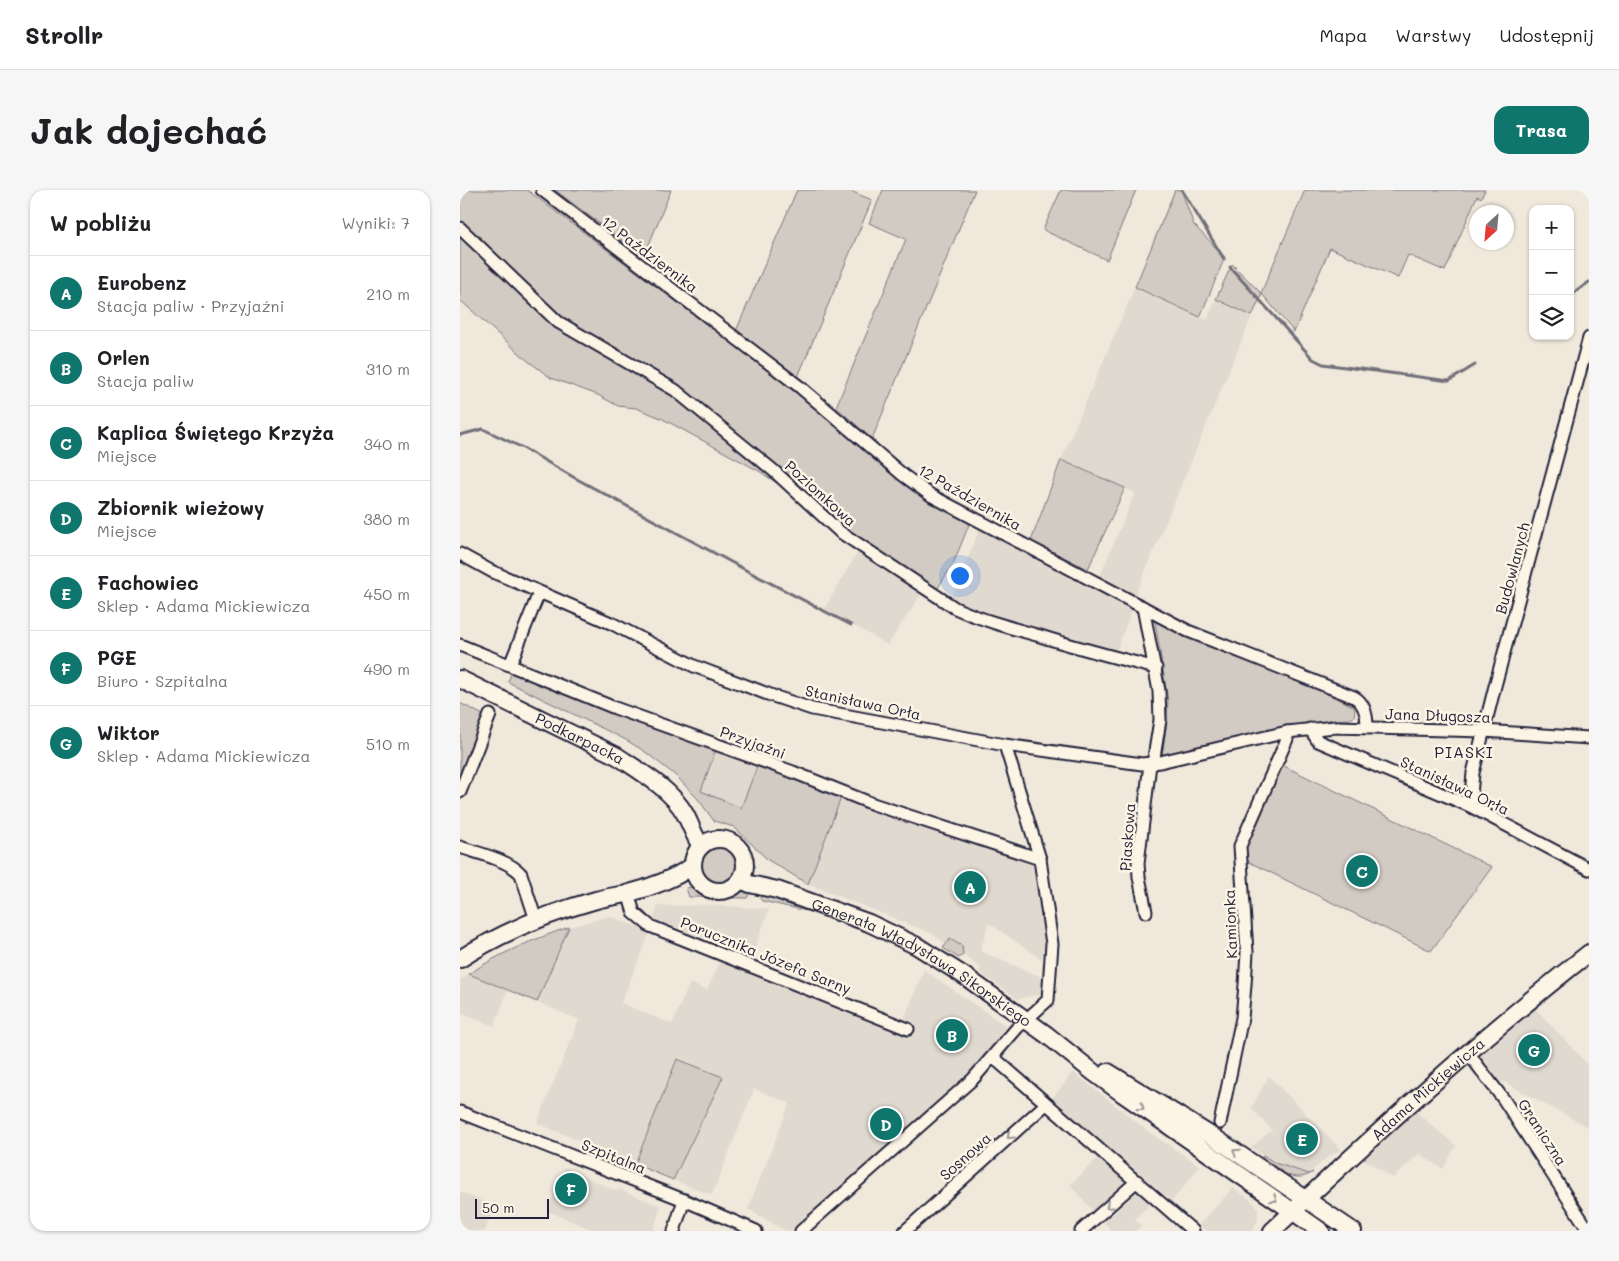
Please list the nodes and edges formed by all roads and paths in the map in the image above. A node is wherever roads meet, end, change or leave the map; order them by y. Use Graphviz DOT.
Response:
graph roads {
  1 [pos="542,190"];
  2 [pos="460,228"];
  3 [pos="1589,338"];
  4 [pos="460,554"];
  5 [pos="539,593"];
  6 [pos="1143,607"];
  7 [pos="460,645"];
  8 [pos="510,665"];
  9 [pos="1156,668"];
  10 [pos="460,679"];
  11 [pos="490,715"];
  12 [pos="1367,727"];
  13 [pos="1310,729"];
  14 [pos="1484,731"];
  15 [pos="1287,732"];
  16 [pos="1589,738"];
  17 [pos="1005,745"];
  18 [pos="1151,764"];
  19 [pos="460,792"];
  20 [pos="1470,806"];
  21 [pos="706,843"];
  22 [pos="460,847"];
  23 [pos="1040,859"];
  24 [pos="693,866"];
  25 [pos="1589,869"];
  26 [pos="743,874"];
  27 [pos="702,884"];
  28 [pos="628,893"];
  29 [pos="1146,912"];
  30 [pos="536,920"];
  31 [pos="1589,953"];
  32 [pos="460,959"];
  33 [pos="1025,1019"];
  34 [pos="908,1028"];
  35 [pos="1060,1045"];
  36 [pos="1468,1052"];
  37 [pos="993,1057"];
  38 [pos="1046,1104"];
  39 [pos="460,1112"];
  40 [pos="1220,1123"];
  41 [pos="1137,1181"];
  42 [pos="1305,1199"];
  43 [pos="684,1200"];
  44 [pos="1292,1212"];
  45 [pos="674,1231"];
  46 [pos="756,1231"];
  47 [pos="801,1231"];
  48 [pos="905,1231"];
  49 [pos="1081,1231"];
  50 [pos="1193,1231"];
  51 [pos="1272,1231"];
  52 [pos="1321,1231"];
  53 [pos="1353,1231"];
  54 [pos="1589,1231"];
  1 -- 6 [label="street, 12 Października"];
  2 -- 9 [label="street, Poziomkowa"];
  3 -- 14 [label="street, Budowlanych"];
  4 -- 5 [label="street, Stanisława Orła"];
  5 -- 8 [label="street"];
  5 -- 17 [label="street, Stanisława Orła"];
  6 -- 9 [label="street"];
  6 -- 12 [label="street, 12 Października"];
  7 -- 8 [label="street, Przyjaźni"];
  8 -- 23 [label="street, Przyjaźni"];
  9 -- 18 [label="street, Piaskowa"];
  10 -- 21 [label="main road, Podkarpacka"];
  11 -- 19 [label="street"];
  12 -- 13 [label="street, Jana Długosza"];
  12 -- 14 [label="street, Jana Długosza"];
  13 -- 15 [label="street, Jana Długosza"];
  13 -- 20 [label="street, Stanisława Orła"];
  14 -- 16 [label="street, Jana Długosza"];
  14 -- 20 [label="street, Budowlanych"];
  15 -- 18 [label="street, Stanisława Orła"];
  15 -- 40 [label="street, Kamionka"];
  17 -- 18 [label="street, Stanisława Orła"];
  17 -- 23 [label="street"];
  18 -- 29 [label="street, Piaskowa"];
  20 -- 25 [label="street, Stanisława Orła"];
  21 -- 24 [label="main road"];
  21 -- 26 [label="main road"];
  22 -- 30 [label="street"];
  23 -- 33 [label="street"];
  24 -- 27 [label="main road"];
  24 -- 28 [label="main road"];
  26 -- 27 [label="main road"];
  26 -- 33 [label="main road, Generała Władysława Sikorskiego"];
  27 -- 28 [label="main road"];
  28 -- 30 [label="main road"];
  28 -- 34 [label="street, Porucznika Józefa Sarny"];
  30 -- 32 [label="main road"];
  31 -- 36 [label="main road, Adama Mickiewicza"];
  33 -- 35 [label="main road, Generała Władysława Sikorskiego"];
  33 -- 37 [label="street"];
  42 -- 35 [label="main road, Generała Władysława Sikorskiego, one-way"];
  35 -- 44 [label="main road, Generała Władysława Sikorskiego, one-way"];
  36 -- 42 [label="main road, Adama Mickiewicza"];
  36 -- 54 [label="street, Graniczna"];
  37 -- 38 [label="street"];
  37 -- 47 [label="street"];
  38 -- 41 [label="street"];
  38 -- 48 [label="street, Sosnowa, one-way"];
  39 -- 43 [label="street, Szpitalna"];
  41 -- 49 [label="street, one-way"];
  41 -- 50 [label="street"];
  42 -- 44 [label="main road, Adama Mickiewicza"];
  42 -- 53 [label="main road, Generała Władysława Sikorskiego"];
  43 -- 45 [label="street"];
  43 -- 46 [label="street, Szpitalna"];
  44 -- 51 [label="main road, Adama Mickiewicza"];
  44 -- 52 [label="main road, Generała Władysława Sikorskiego"];
}
